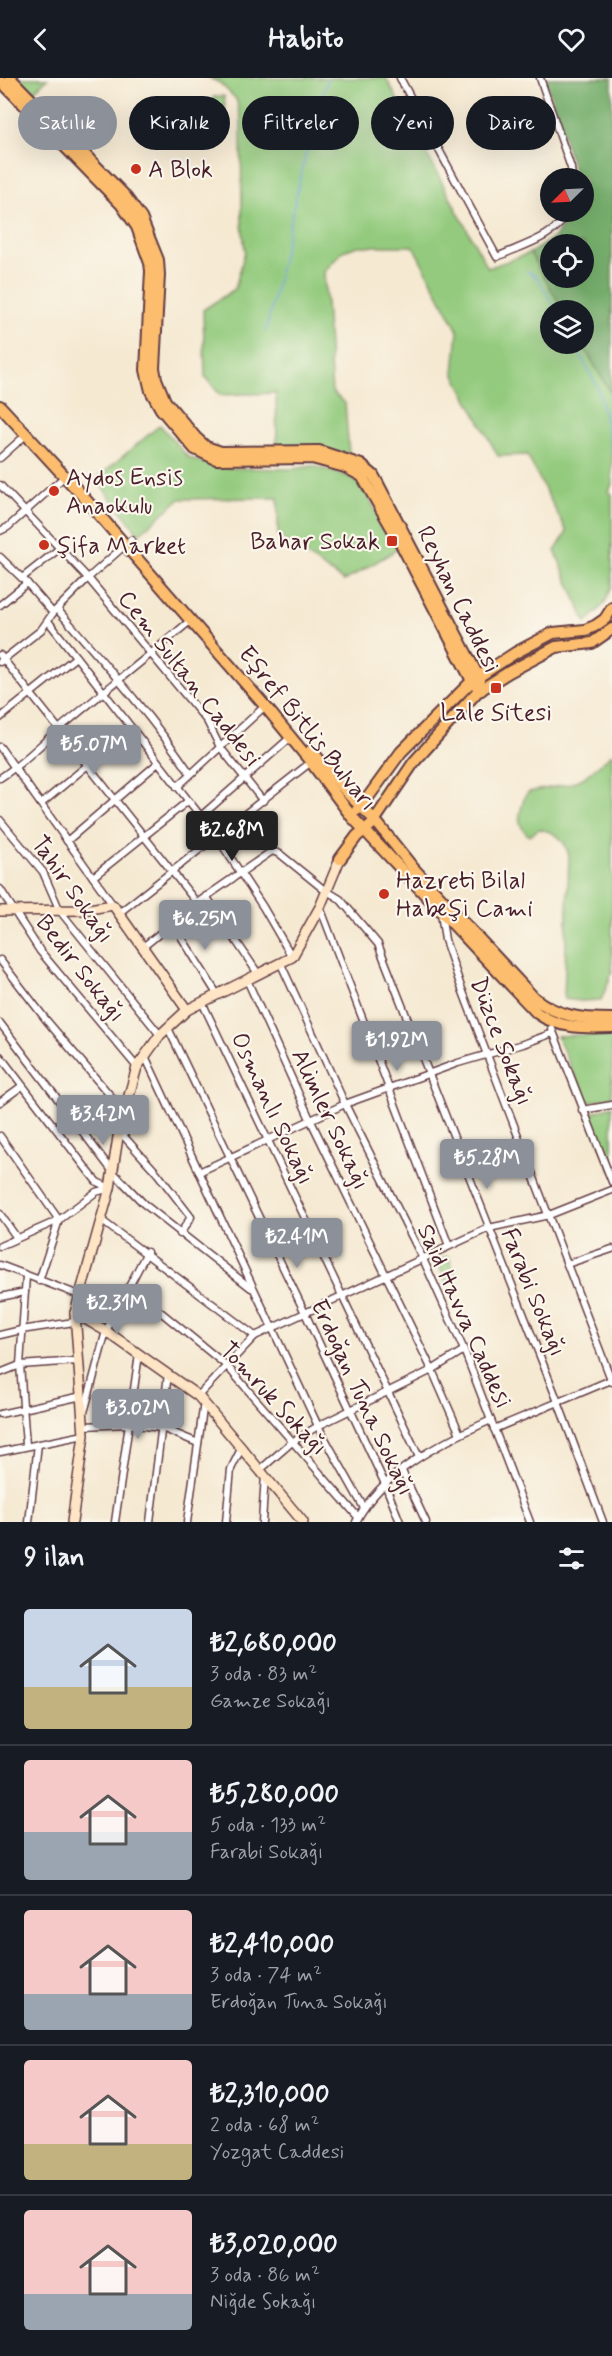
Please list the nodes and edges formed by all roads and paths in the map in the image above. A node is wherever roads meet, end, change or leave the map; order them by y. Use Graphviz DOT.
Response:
graph roads {
  1 [pos="10,78"];
  2 [pos="400,78"];
  3 [pos="540,78"];
  4 [pos="0,80"];
  5 [pos="18,96"];
  6 [pos="25,96"];
  7 [pos="74,150"];
  8 [pos="571,168"];
  9 [pos="561,222"];
  10 [pos="149,249"];
  11 [pos="0,397"];
  12 [pos="0,406"];
  13 [pos="27,434"];
  14 [pos="0,458"];
  15 [pos="65,476"];
  16 [pos="0,485"];
  17 [pos="26,511"];
  18 [pos="0,531"];
  19 [pos="128,542"];
  20 [pos="60,548"];
  21 [pos="2,559"];
  22 [pos="0,569"];
  23 [pos="88,578"];
  24 [pos="25,580"];
  25 [pos="0,605"];
  26 [pos="612,608"];
  27 [pos="55,611"];
  28 [pos="191,620"];
  29 [pos="48,621"];
  30 [pos="612,629"];
  31 [pos="152,654"];
  32 [pos="76,657"];
  33 [pos="469,658"];
  34 [pos="1,659"];
  35 [pos="499,663"];
  36 [pos="475,679"];
  37 [pos="120,681"];
  38 [pos="481,690"];
  39 [pos="103,693"];
  40 [pos="29,694"];
  41 [pos="265,706"];
  42 [pos="0,718"];
  43 [pos="58,729"];
  44 [pos="131,729"];
  45 [pos="291,737"];
  46 [pos="0,747"];
  47 [pos="220,747"];
  48 [pos="311,762"];
  49 [pos="158,764"];
  50 [pos="88,765"];
  51 [pos="15,768"];
  52 [pos="190,773"];
  53 [pos="0,778"];
  54 [pos="245,778"];
  55 [pos="177,787"];
  56 [pos="373,790"];
  57 [pos="350,796"];
  58 [pos="116,800"];
  59 [pos="188,801"];
  60 [pos="263,801"];
  61 [pos="41,804"];
  62 [pos="361,807"];
  63 [pos="200,817"];
  64 [pos="351,817"];
  65 [pos="374,819"];
  66 [pos="0,820"];
  67 [pos="363,830"];
  68 [pos="144,836"];
  69 [pos="217,837"];
  70 [pos="67,841"];
  71 [pos="376,842"];
  72 [pos="340,859"];
  73 [pos="172,871"];
  74 [pos="240,871"];
  75 [pos="93,877"];
  76 [pos="0,890"];
  77 [pos="327,891"];
  78 [pos="207,896"];
  79 [pos="197,903"];
  80 [pos="113,904"];
  81 [pos="320,907"];
  82 [pos="444,909"];
  83 [pos="0,911"];
  84 [pos="15,911"];
  85 [pos="60,911"];
  86 [pos="119,913"];
  87 [pos="172,922"];
  88 [pos="143,947"];
  89 [pos="292,957"];
  90 [pos="0,960"];
  91 [pos="281,964"];
  92 [pos="259,975"];
  93 [pos="247,980"];
  94 [pos="217,994"];
  95 [pos="202,1002"];
  96 [pos="187,1010"];
  97 [pos="612,1019"];
  98 [pos="550,1021"];
  99 [pos="0,1023"];
  100 [pos="612,1027"];
  101 [pos="168,1028"];
  102 [pos="553,1033"];
  103 [pos="160,1035"];
  104 [pos="0,1056"];
  105 [pos="145,1056"];
  106 [pos="487,1056"];
  107 [pos="137,1067"];
  108 [pos="429,1073"];
  109 [pos="22,1086"];
  110 [pos="390,1087"];
  111 [pos="0,1102"];
  112 [pos="345,1104"];
  113 [pos="612,1105"];
  114 [pos="582,1110"];
  115 [pos="125,1113"];
  116 [pos="310,1119"];
  117 [pos="119,1131"];
  118 [pos="0,1136"];
  119 [pos="268,1140"];
  120 [pos="230,1158"];
  121 [pos="113,1172"];
  122 [pos="199,1172"];
  123 [pos="612,1182"];
  124 [pos="110,1188"];
  125 [pos="612,1190"];
  126 [pos="0,1214"];
  127 [pos="549,1215"];
  128 [pos="59,1220"];
  129 [pos="101,1220"];
  130 [pos="489,1228"];
  131 [pos="180,1234"];
  132 [pos="17,1238"];
  133 [pos="0,1246"];
  134 [pos="449,1246"];
  135 [pos="612,1249"];
  136 [pos="147,1252"];
  137 [pos="423,1259"];
  138 [pos="567,1264"];
  139 [pos="0,1265"];
  140 [pos="26,1276"];
  141 [pos="386,1276"];
  142 [pos="39,1281"];
  143 [pos="130,1287"];
  144 [pos="254,1290"];
  145 [pos="25,1292"];
  146 [pos="79,1295"];
  147 [pos="342,1296"];
  148 [pos="0,1297"];
  149 [pos="305,1313"];
  150 [pos="75,1318"];
  151 [pos="273,1328"];
  152 [pos="21,1330"];
  153 [pos="106,1331"];
  154 [pos="0,1335"];
  155 [pos="255,1336"];
  156 [pos="464,1350"];
  157 [pos="139,1354"];
  158 [pos="78,1361"];
  159 [pos="20,1365"];
  160 [pos="227,1366"];
  161 [pos="432,1370"];
  162 [pos="0,1373"];
  163 [pos="168,1374"];
  164 [pos="611,1381"];
  165 [pos="388,1390"];
  166 [pos="82,1396"];
  167 [pos="201,1399"];
  168 [pos="558,1402"];
  169 [pos="24,1408"];
  170 [pos="349,1409"];
  171 [pos="0,1414"];
  172 [pos="83,1416"];
  173 [pos="491,1420"];
  174 [pos="128,1424"];
  175 [pos="318,1426"];
  176 [pos="162,1428"];
  177 [pos="494,1429"];
  178 [pos="84,1430"];
  179 [pos="460,1434"];
  180 [pos="292,1442"];
  181 [pos="198,1443"];
  182 [pos="38,1444"];
  183 [pos="26,1445"];
  184 [pos="242,1447"];
  185 [pos="0,1452"];
  186 [pos="419,1457"];
  187 [pos="402,1471"];
  188 [pos="263,1472"];
  189 [pos="385,1484"];
  190 [pos="364,1508"];
  191 [pos="357,1520"];
  192 [pos="301,1521"];
  193 [pos="29,1522"];
  194 [pos="72,1522"];
  195 [pos="115,1522"];
  196 [pos="150,1522"];
  197 [pos="187,1522"];
  198 [pos="226,1522"];
  199 [pos="262,1522"];
  200 [pos="400,1522"];
  201 [pos="426,1522"];
  202 [pos="530,1522"];
  203 [pos="603,1522"];
  1 -- 6 [label="main road, Reyhan Caddesi"];
  2 -- 9 [label="street"];
  3 -- 8 [label="street"];
  4 -- 5 [label="main road, Reyhan Caddesi"];
  7 -- 10 [label="main road, Reyhan Caddesi"];
  10 -- 33 [label="main road, Reyhan Caddesi"];
  10 -- 36 [label="main road, Reyhan Caddesi"];
  11 -- 19 [label="main road, Eşref Bitlis Bulvarı"];
  12 -- 13 [label="main road, Eşref Bitlis Bulvarı"];
  13 -- 14 [label="street"];
  13 -- 15 [label="main road, Eşref Bitlis Bulvarı"];
  15 -- 17 [label="street"];
  15 -- 19 [label="main road, Eşref Bitlis Bulvarı"];
  16 -- 17 [label="street, Cem Sultan Caddesi"];
  17 -- 18 [label="street"];
  17 -- 20 [label="street, Cem Sultan Caddesi"];
  19 -- 23 [label="street"];
  19 -- 28 [label="main road, Eşref Bitlis Bulvarı"];
  19 -- 57 [label="main road, Eşref Bitlis Bulvarı"];
  20 -- 23 [label="street, Cem Sultan Caddesi"];
  20 -- 24 [label="street"];
  21 -- 22 [label="street"];
  21 -- 24 [label="street"];
  23 -- 27 [label="street"];
  23 -- 31 [label="street, Cem Sultan Caddesi"];
  24 -- 25 [label="street"];
  24 -- 27 [label="street"];
  26 -- 35 [label="main road"];
  27 -- 29 [label="street"];
  27 -- 37 [label="street"];
  28 -- 31 [label="street"];
  28 -- 41 [label="main road, Eşref Bitlis Bulvarı"];
  29 -- 32 [label="street"];
  29 -- 34 [label="street"];
  30 -- 38 [label="main road"];
  31 -- 37 [label="street"];
  31 -- 47 [label="street, Cem Sultan Caddesi"];
  32 -- 39 [label="street"];
  32 -- 40 [label="street"];
  33 -- 35 [label="main road"];
  33 -- 36 [label="main road, Reyhan Caddesi"];
  34 -- 40 [label="street"];
  35 -- 36 [label="main road"];
  36 -- 38 [label="main road, Reyhan Caddesi"];
  36 -- 56 [label="main road"];
  37 -- 39 [label="street"];
  37 -- 52 [label="street"];
  38 -- 65 [label="main road"];
  39 -- 43 [label="street"];
  39 -- 44 [label="street"];
  40 -- 42 [label="street"];
  40 -- 43 [label="street"];
  41 -- 45 [label="main road, Eşref Bitlis Bulvarı"];
  41 -- 47 [label="street"];
  43 -- 50 [label="street"];
  43 -- 51 [label="street"];
  44 -- 49 [label="street"];
  44 -- 50 [label="street"];
  45 -- 48 [label="main road, Eşref Bitlis Bulvarı"];
  45 -- 54 [label="street"];
  46 -- 51 [label="street"];
  47 -- 52 [label="street"];
  47 -- 54 [label="street, Cem Sultan Caddesi"];
  48 -- 60 [label="street"];
  48 -- 64 [label="main road, Eşref Bitlis Bulvarı"];
  49 -- 55 [label="street"];
  49 -- 58 [label="street"];
  50 -- 58 [label="street"];
  50 -- 61 [label="street"];
  51 -- 53 [label="street"];
  51 -- 61 [label="street"];
  52 -- 55 [label="street"];
  54 -- 60 [label="street, Cem Sultan Caddesi"];
  54 -- 63 [label="street"];
  55 -- 59 [label="street"];
  56 -- 57 [label="main road"];
  56 -- 62 [label="main road"];
  57 -- 62 [label="main road, Eşref Bitlis Bulvarı"];
  58 -- 68 [label="street"];
  58 -- 70 [label="street"];
  59 -- 63 [label="street"];
  59 -- 68 [label="street"];
  60 -- 69 [label="street"];
  61 -- 70 [label="street"];
  62 -- 64 [label="main road"];
  62 -- 65 [label="main road, Eşref Bitlis Bulvarı"];
  63 -- 69 [label="street"];
  64 -- 67 [label="main road, Eşref Bitlis Bulvarı"];
  64 -- 72 [label="main road"];
  65 -- 67 [label="main road"];
  65 -- 82 [label="main road, Eşref Bitlis Bulvarı"];
  66 -- 85 [label="street, Tahir Sokağı"];
  67 -- 71 [label="main road, Eşref Bitlis Bulvarı"];
  67 -- 72 [label="main road"];
  68 -- 73 [label="street"];
  68 -- 75 [label="street"];
  69 -- 73 [label="street"];
  69 -- 74 [label="street"];
  70 -- 75 [label="street"];
  71 -- 72 [label="main road"];
  71 -- 82 [label="main road, Eşref Bitlis Bulvarı"];
  72 -- 77 [label="main road"];
  73 -- 79 [label="street"];
  73 -- 86 [label="street"];
  74 -- 77 [label="street, Farabi Sokağı"];
  74 -- 78 [label="street"];
  74 -- 89 [label="street"];
  75 -- 80 [label="street"];
  76 -- 84 [label="street, Bedir Sokağı"];
  77 -- 81 [label="main road"];
  77 -- 108 [label="street, Farabi Sokağı"];
  78 -- 79 [label="street"];
  78 -- 92 [label="street"];
  79 -- 87 [label="street"];
  80 -- 85 [label="main road"];
  80 -- 86 [label="main road"];
  81 -- 89 [label="main road"];
  81 -- 110 [label="street"];
  82 -- 97 [label="main road, Eşref Bitlis Bulvarı"];
  82 -- 98 [label="main road, Eşref Bitlis Bulvarı"];
  82 -- 106 [label="street, Düzce Sokağı"];
  83 -- 84 [label="main road"];
  84 -- 85 [label="main road"];
  84 -- 107 [label="street, Bedir Sokağı"];
  85 -- 103 [label="street, Tahir Sokağı"];
  86 -- 88 [label="main road"];
  87 -- 88 [label="street"];
  87 -- 94 [label="street"];
  88 -- 96 [label="main road"];
  89 -- 91 [label="main road"];
  90 -- 115 [label="street"];
  91 -- 92 [label="main road"];
  91 -- 112 [label="street, Said Havva Caddesi"];
  92 -- 93 [label="main road"];
  93 -- 94 [label="main road"];
  93 -- 116 [label="street, Alimler Sokağı"];
  94 -- 95 [label="main road"];
  95 -- 96 [label="main road"];
  95 -- 119 [label="street, Osmanlı Sokağı"];
  96 -- 101 [label="main road"];
  98 -- 100 [label="main road, Eşref Bitlis Bulvarı"];
  98 -- 102 [label="street"];
  99 -- 121 [label="street"];
  101 -- 103 [label="main road"];
  101 -- 120 [label="street, Erdoğan Tuna Sokağı"];
  102 -- 106 [label="street"];
  102 -- 114 [label="street"];
  103 -- 105 [label="main road"];
  104 -- 109 [label="street"];
  105 -- 107 [label="main road"];
  105 -- 122 [label="street"];
  106 -- 108 [label="street"];
  106 -- 127 [label="street, Düzce Sokağı"];
  107 -- 115 [label="main road"];
  108 -- 110 [label="street"];
  108 -- 130 [label="street, Farabi Sokağı"];
  109 -- 111 [label="street"];
  109 -- 124 [label="street"];
  110 -- 112 [label="street"];
  110 -- 134 [label="street"];
  112 -- 116 [label="street"];
  112 -- 137 [label="street, Said Havva Caddesi"];
  113 -- 114 [label="street"];
  114 -- 123 [label="street"];
  115 -- 117 [label="main road"];
  116 -- 119 [label="street"];
  116 -- 141 [label="street, Alimler Sokağı"];
  117 -- 121 [label="main road"];
  117 -- 131 [label="street"];
  118 -- 128 [label="street"];
  119 -- 120 [label="street"];
  119 -- 147 [label="street, Osmanlı Sokağı"];
  120 -- 122 [label="street"];
  120 -- 149 [label="street, Erdoğan Tuna Sokağı"];
  121 -- 124 [label="main road"];
  121 -- 131 [label="street"];
  122 -- 144 [label="street"];
  124 -- 128 [label="street"];
  124 -- 129 [label="main road"];
  125 -- 127 [label="street"];
  126 -- 132 [label="street"];
  127 -- 130 [label="street"];
  127 -- 138 [label="street, Düzce Sokağı"];
  128 -- 132 [label="street"];
  128 -- 142 [label="street"];
  129 -- 136 [label="street"];
  129 -- 146 [label="main road"];
  130 -- 134 [label="street"];
  130 -- 168 [label="street, Farabi Sokağı"];
  131 -- 144 [label="street"];
  132 -- 133 [label="street"];
  134 -- 137 [label="street"];
  135 -- 138 [label="street"];
  136 -- 143 [label="street"];
  136 -- 155 [label="street"];
  137 -- 141 [label="street"];
  137 -- 156 [label="street, Said Havva Caddesi"];
  138 -- 164 [label="street, Düzce Sokağı"];
  139 -- 140 [label="street"];
  140 -- 142 [label="street"];
  140 -- 145 [label="street"];
  141 -- 147 [label="street"];
  141 -- 161 [label="street, Alimler Sokağı"];
  142 -- 146 [label="street"];
  143 -- 153 [label="street"];
  143 -- 160 [label="street, Tomruk Sokağı"];
  144 -- 151 [label="street"];
  145 -- 148 [label="street"];
  145 -- 152 [label="street"];
  146 -- 150 [label="main road"];
  147 -- 149 [label="street"];
  147 -- 165 [label="street, Osmanlı Sokağı"];
  149 -- 151 [label="street"];
  149 -- 170 [label="street, Erdoğan Tuna Sokağı"];
  150 -- 152 [label="street"];
  150 -- 153 [label="main road"];
  150 -- 158 [label="main road"];
  151 -- 155 [label="street"];
  151 -- 175 [label="street"];
  152 -- 154 [label="street"];
  152 -- 159 [label="street"];
  153 -- 157 [label="main road"];
  153 -- 172 [label="street"];
  155 -- 160 [label="street"];
  156 -- 161 [label="street"];
  156 -- 173 [label="street, Said Havva Caddesi"];
  157 -- 163 [label="main road"];
  157 -- 174 [label="street"];
  158 -- 159 [label="street"];
  158 -- 166 [label="main road"];
  159 -- 162 [label="street"];
  159 -- 169 [label="street"];
  160 -- 167 [label="street"];
  160 -- 180 [label="street, Tomruk Sokağı"];
  161 -- 165 [label="street"];
  161 -- 179 [label="street, Alimler Sokağı"];
  163 -- 167 [label="main road"];
  163 -- 176 [label="street"];
  164 -- 168 [label="street"];
  165 -- 170 [label="street"];
  165 -- 186 [label="street, Osmanlı Sokağı"];
  166 -- 169 [label="street"];
  166 -- 172 [label="main road"];
  167 -- 181 [label="street"];
  167 -- 184 [label="main road"];
  168 -- 177 [label="street"];
  168 -- 203 [label="street, Farabi Sokağı"];
  169 -- 171 [label="street"];
  169 -- 183 [label="street"];
  170 -- 175 [label="street"];
  170 -- 189 [label="street, Erdoğan Tuna Sokağı"];
  172 -- 178 [label="main road"];
  173 -- 177 [label="street, Said Havva Caddesi"];
  173 -- 179 [label="street"];
  174 -- 176 [label="street"];
  174 -- 178 [label="street"];
  174 -- 195 [label="street"];
  175 -- 180 [label="street"];
  175 -- 190 [label="street"];
  176 -- 181 [label="street"];
  176 -- 196 [label="street"];
  177 -- 202 [label="street, Said Havva Caddesi"];
  178 -- 182 [label="street"];
  178 -- 194 [label="main road"];
  179 -- 186 [label="street"];
  180 -- 188 [label="street"];
  180 -- 191 [label="street, Tomruk Sokağı"];
  181 -- 197 [label="street"];
  182 -- 183 [label="street"];
  182 -- 193 [label="street"];
  183 -- 185 [label="street"];
  184 -- 188 [label="main road"];
  184 -- 198 [label="street"];
  186 -- 187 [label="street"];
  187 -- 189 [label="street"];
  187 -- 201 [label="street"];
  188 -- 192 [label="main road"];
  188 -- 199 [label="street"];
  189 -- 190 [label="street"];
  189 -- 200 [label="street, Erdoğan Tuna Sokağı"];
  190 -- 191 [label="street"];
}
